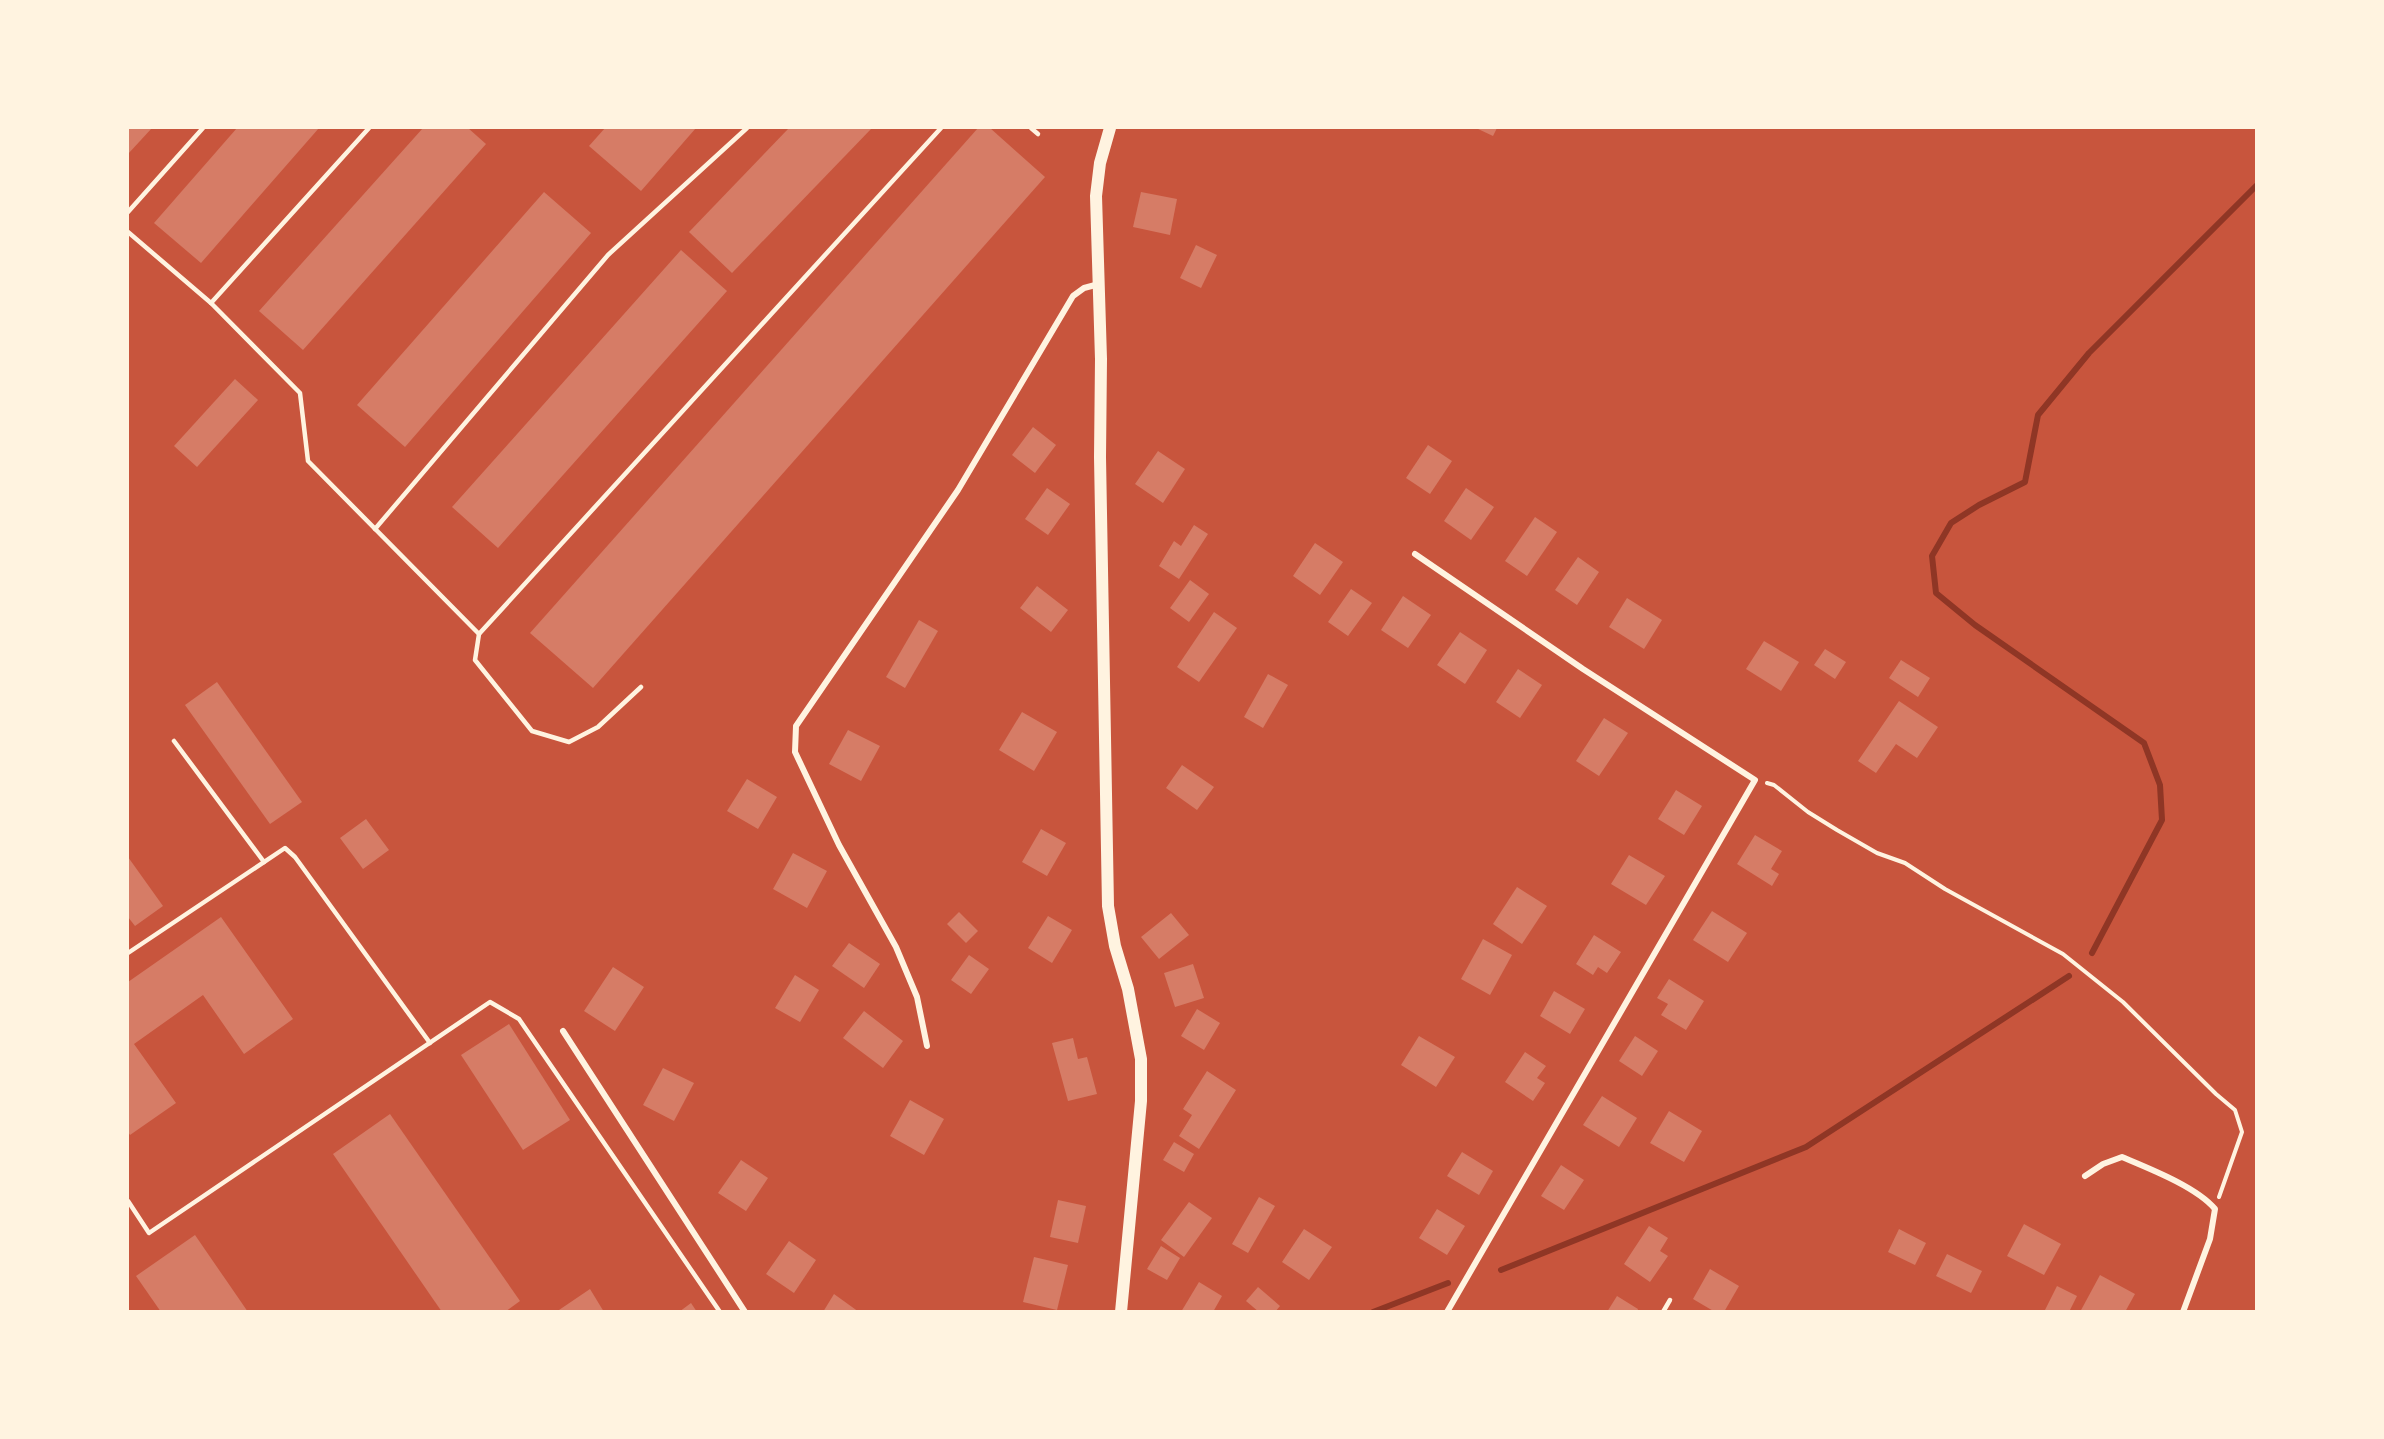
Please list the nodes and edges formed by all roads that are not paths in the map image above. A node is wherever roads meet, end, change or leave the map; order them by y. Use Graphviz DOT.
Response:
graph roads {
  1 [pos="204,128"];
  2 [pos="369,128"];
  3 [pos="747,128"];
  4 [pos="941,128"];
  5 [pos="1030,128"];
  6 [pos="1110,128"];
  7 [pos="1038,134"];
  8 [pos="128,212"];
  9 [pos="128,232"];
  10 [pos="1100,284"];
  11 [pos="212,303"];
  12 [pos="375,529"];
  13 [pos="1415,554"];
  14 [pos="479,634"];
  15 [pos="641,687"];
  16 [pos="174,741"];
  17 [pos="264,862"];
  18 [pos="128,954"];
  19 [pos="563,1031"];
  20 [pos="430,1043"];
  21 [pos="927,1046"];
  22 [pos="2085,1176"];
  23 [pos="128,1201"];
  24 [pos="1671,1300"];
  25 [pos="720,1311"];
  26 [pos="745,1311"];
  27 [pos="1121,1311"];
  28 [pos="1447,1311"];
  29 [pos="1663,1311"];
  30 [pos="2183,1311"];
  1 -- 8 [label="lane"];
  2 -- 11 [label="lane"];
  3 -- 12 [label="lane"];
  4 -- 14 [label="lane"];
  5 -- 7 [label="lane"];
  6 -- 10 [label="main road"];
  9 -- 11 [label="lane"];
  10 -- 21 [label="street"];
  10 -- 27 [label="main road"];
  11 -- 12 [label="lane"];
  12 -- 14 [label="lane"];
  13 -- 28 [label="street"];
  14 -- 15 [label="lane"];
  16 -- 17 [label="lane"];
  17 -- 18 [label="lane"];
  17 -- 20 [label="lane"];
  19 -- 26 [label="street"];
  20 -- 23 [label="lane"];
  20 -- 25 [label="lane"];
  22 -- 30 [label="street"];
  24 -- 29 [label="lane"];
}
